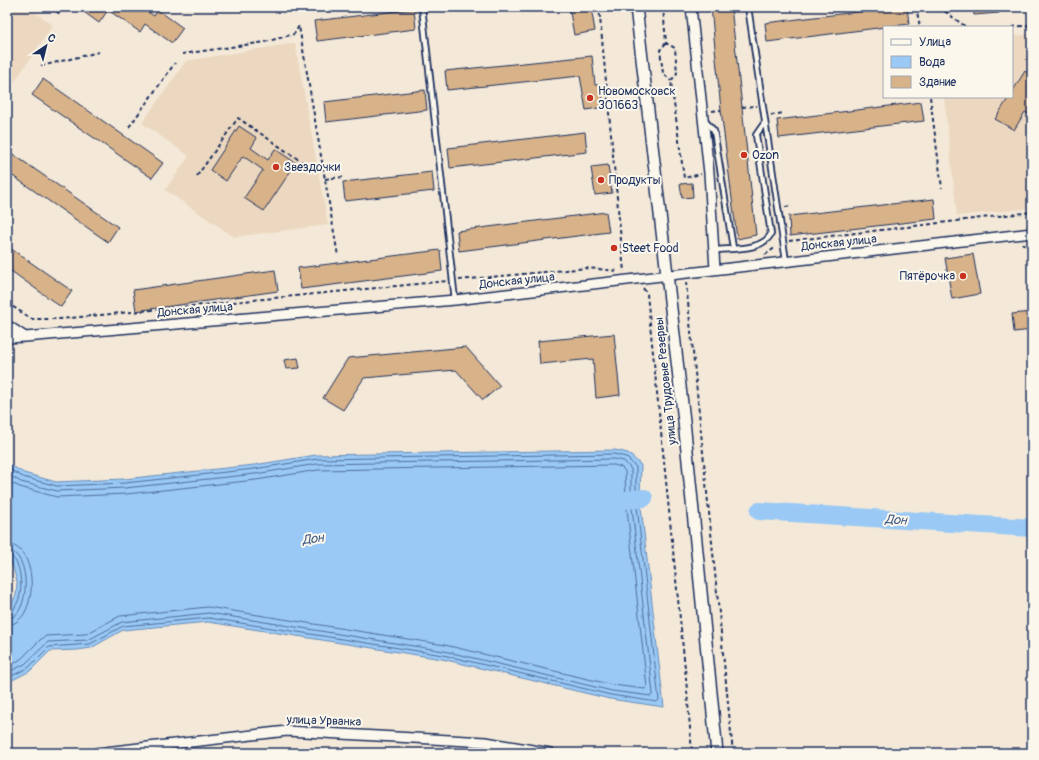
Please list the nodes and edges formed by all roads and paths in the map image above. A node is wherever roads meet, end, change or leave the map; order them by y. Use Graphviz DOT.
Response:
graph roads {
  1 [pos="50,7"];
  2 [pos="422,7"];
  3 [pos="599,7"];
  4 [pos="636,7"];
  5 [pos="663,7"];
  6 [pos="691,7"];
  7 [pos="748,7"];
  8 [pos="916,7"];
  9 [pos="939,7"];
  10 [pos="60,14"];
  11 [pos="920,26"];
  12 [pos="965,26"];
  13 [pos="1032,26"];
  14 [pos="1013,28"];
  15 [pos="666,43"];
  16 [pos="99,52"];
  17 [pos="182,54"];
  18 [pos="175,63"];
  19 [pos="41,66"];
  20 [pos="671,81"];
  21 [pos="310,93"];
  22 [pos="315,96"];
  23 [pos="930,98"];
  24 [pos="762,106"];
  25 [pos="742,107"];
  26 [pos="784,113"];
  27 [pos="775,114"];
  28 [pos="703,120"];
  29 [pos="765,122"];
  30 [pos="129,128"];
  31 [pos="304,164"];
  32 [pos="709,173"];
  33 [pos="197,176"];
  34 [pos="344,177"];
  35 [pos="325,179"];
  36 [pos="942,188"];
  37 [pos="1032,212"];
  38 [pos="1032,233"];
  39 [pos="783,242"];
  40 [pos="733,248"];
  41 [pos="715,250"];
  42 [pos="758,255"];
  43 [pos="338,256"];
  44 [pos="786,261"];
  45 [pos="715,269"];
  46 [pos="631,271"];
  47 [pos="624,272"];
  48 [pos="686,274"];
  49 [pos="667,277"];
  50 [pos="452,280"];
  51 [pos="625,281"];
  52 [pos="455,300"];
  53 [pos="7,302"];
  54 [pos="7,325"];
  55 [pos="7,338"];
  56 [pos="25,338"];
  57 [pos="96,753"];
  58 [pos="550,753"];
  59 [pos="692,753"];
  60 [pos="717,753"];
  61 [pos="733,753"];
  1 -- 10 [label="path"];
  2 -- 50 [label="lane"];
  3 -- 47 [label="path"];
  4 -- 49 [label="street, улица Трудовые Резервы"];
  5 -- 15 [label="path"];
  6 -- 28 [label="street"];
  7 -- 24 [label="lane"];
  8 -- 11 [label="path"];
  9 -- 12 [label="path"];
  13 -- 14 [label="path"];
  15 -- 20 [label="path"];
  15 -- 20 [label="path"];
  16 -- 19 [label="path"];
  17 -- 21 [label="path"];
  18 -- 30 [label="path"];
  20 -- 32 [label="path"];
  21 -- 22 [label="path"];
  21 -- 35 [label="path"];
  23 -- 36 [label="path"];
  24 -- 25 [label="path"];
  24 -- 29 [label="lane"];
  26 -- 27 [label="path"];
  28 -- 32 [label="street"];
  28 -- 40 [label="lane"];
  29 -- 39 [label="lane"];
  29 -- 40 [label="lane"];
  31 -- 33 [label="path"];
  32 -- 41 [label="street"];
  34 -- 35 [label="path"];
  35 -- 43 [label="path"];
  37 -- 39 [label="path"];
  38 -- 44 [label="street, Донская улица"];
  39 -- 42 [label="path"];
  39 -- 44 [label="lane"];
  40 -- 41 [label="lane"];
  41 -- 45 [label="street"];
  44 -- 45 [label="street, Донская улица"];
  45 -- 48 [label="street, Донская улица"];
  46 -- 47 [label="path"];
  47 -- 50 [label="path"];
  47 -- 51 [label="path"];
  48 -- 49 [label="street, Донская улица"];
  48 -- 61 [label="path"];
  49 -- 51 [label="street, Донская улица"];
  49 -- 60 [label="street, улица Трудовые Резервы"];
  50 -- 52 [label="lane"];
  50 -- 53 [label="path"];
  51 -- 52 [label="street, Донская улица"];
  51 -- 59 [label="path"];
  52 -- 56 [label="street, Донская улица"];
  54 -- 56 [label="street"];
  55 -- 56 [label="street, Донская улица"];
  57 -- 58 [label="street, улица Урванка"];
}
